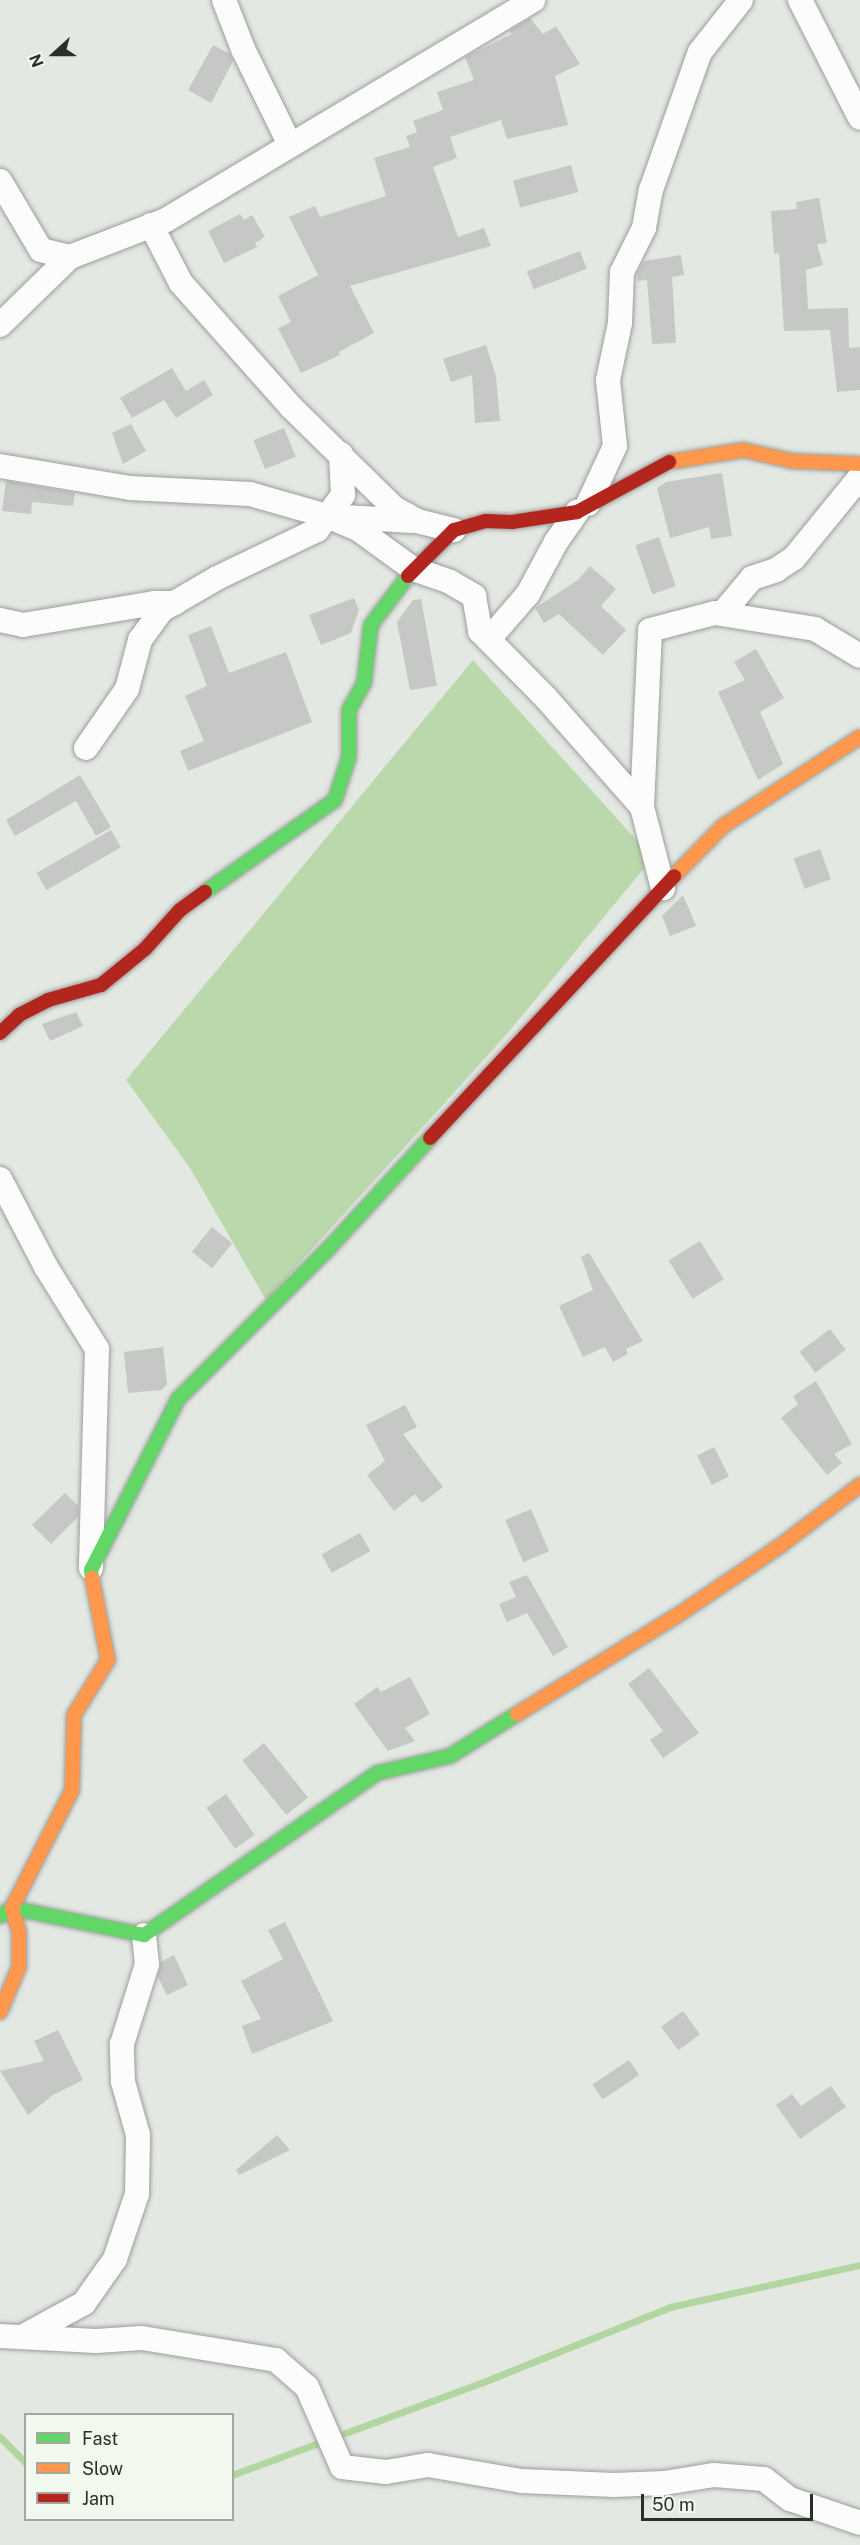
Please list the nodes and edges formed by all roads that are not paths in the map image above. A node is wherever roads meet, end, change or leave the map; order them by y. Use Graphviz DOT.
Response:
graph roads {
  1 [pos="224,0"];
  2 [pos="533,0"];
  3 [pos="741,0"];
  4 [pos="800,0"];
  5 [pos="860,117"];
  6 [pos="290,146"];
  7 [pos="0,181"];
  8 [pos="151,225"];
  9 [pos="70,257"];
  10 [pos="0,325"];
  11 [pos="342,457"];
  12 [pos="860,464"];
  13 [pos="0,466"];
  14 [pos="860,477"];
  15 [pos="583,508"];
  16 [pos="327,516"];
  17 [pos="368,518"];
  18 [pos="417,521"];
  19 [pos="454,530"];
  20 [pos="384,547"];
  21 [pos="413,569"];
  22 [pos="175,603"];
  23 [pos="722,614"];
  24 [pos="0,620"];
  25 [pos="489,639"];
  26 [pos="860,656"];
  27 [pos="860,737"];
  28 [pos="86,748"];
  29 [pos="642,807"];
  30 [pos="663,888"];
  31 [pos="0,1033"];
  32 [pos="0,1179"];
  33 [pos="860,1485"];
  34 [pos="91,1570"];
  35 [pos="12,1908"];
  36 [pos="0,1916"];
  37 [pos="144,1935"];
  38 [pos="0,2012"];
  39 [pos="10,2337"];
  40 [pos="860,2523"];
  1 -- 6 [label="street"];
  2 -- 6 [label="street"];
  3 -- 15 [label="street"];
  4 -- 5 [label="street"];
  6 -- 8 [label="street"];
  7 -- 9 [label="street"];
  8 -- 9 [label="street"];
  8 -- 11 [label="street"];
  9 -- 10 [label="street"];
  11 -- 16 [label="street"];
  11 -- 17 [label="street"];
  11 -- 18 [label="street"];
  12 -- 15 [label="street"];
  13 -- 16 [label="street"];
  14 -- 23 [label="street"];
  15 -- 19 [label="street"];
  15 -- 25 [label="street"];
  16 -- 17 [label="street"];
  16 -- 20 [label="street"];
  16 -- 22 [label="street"];
  17 -- 18 [label="street"];
  17 -- 20 [label="street"];
  18 -- 19 [label="street"];
  19 -- 21 [label="street"];
  20 -- 21 [label="street"];
  21 -- 25 [label="street"];
  21 -- 31 [label="street"];
  22 -- 24 [label="street"];
  22 -- 28 [label="street"];
  23 -- 26 [label="street"];
  23 -- 29 [label="street"];
  25 -- 29 [label="street"];
  27 -- 30 [label="street"];
  29 -- 30 [label="street"];
  30 -- 34 [label="street"];
  32 -- 34 [label="street"];
  33 -- 37 [label="street"];
  34 -- 35 [label="street"];
  35 -- 36 [label="street"];
  35 -- 37 [label="street"];
  35 -- 38 [label="street"];
  37 -- 39 [label="street"];
  39 -- 40 [label="street"];
}
